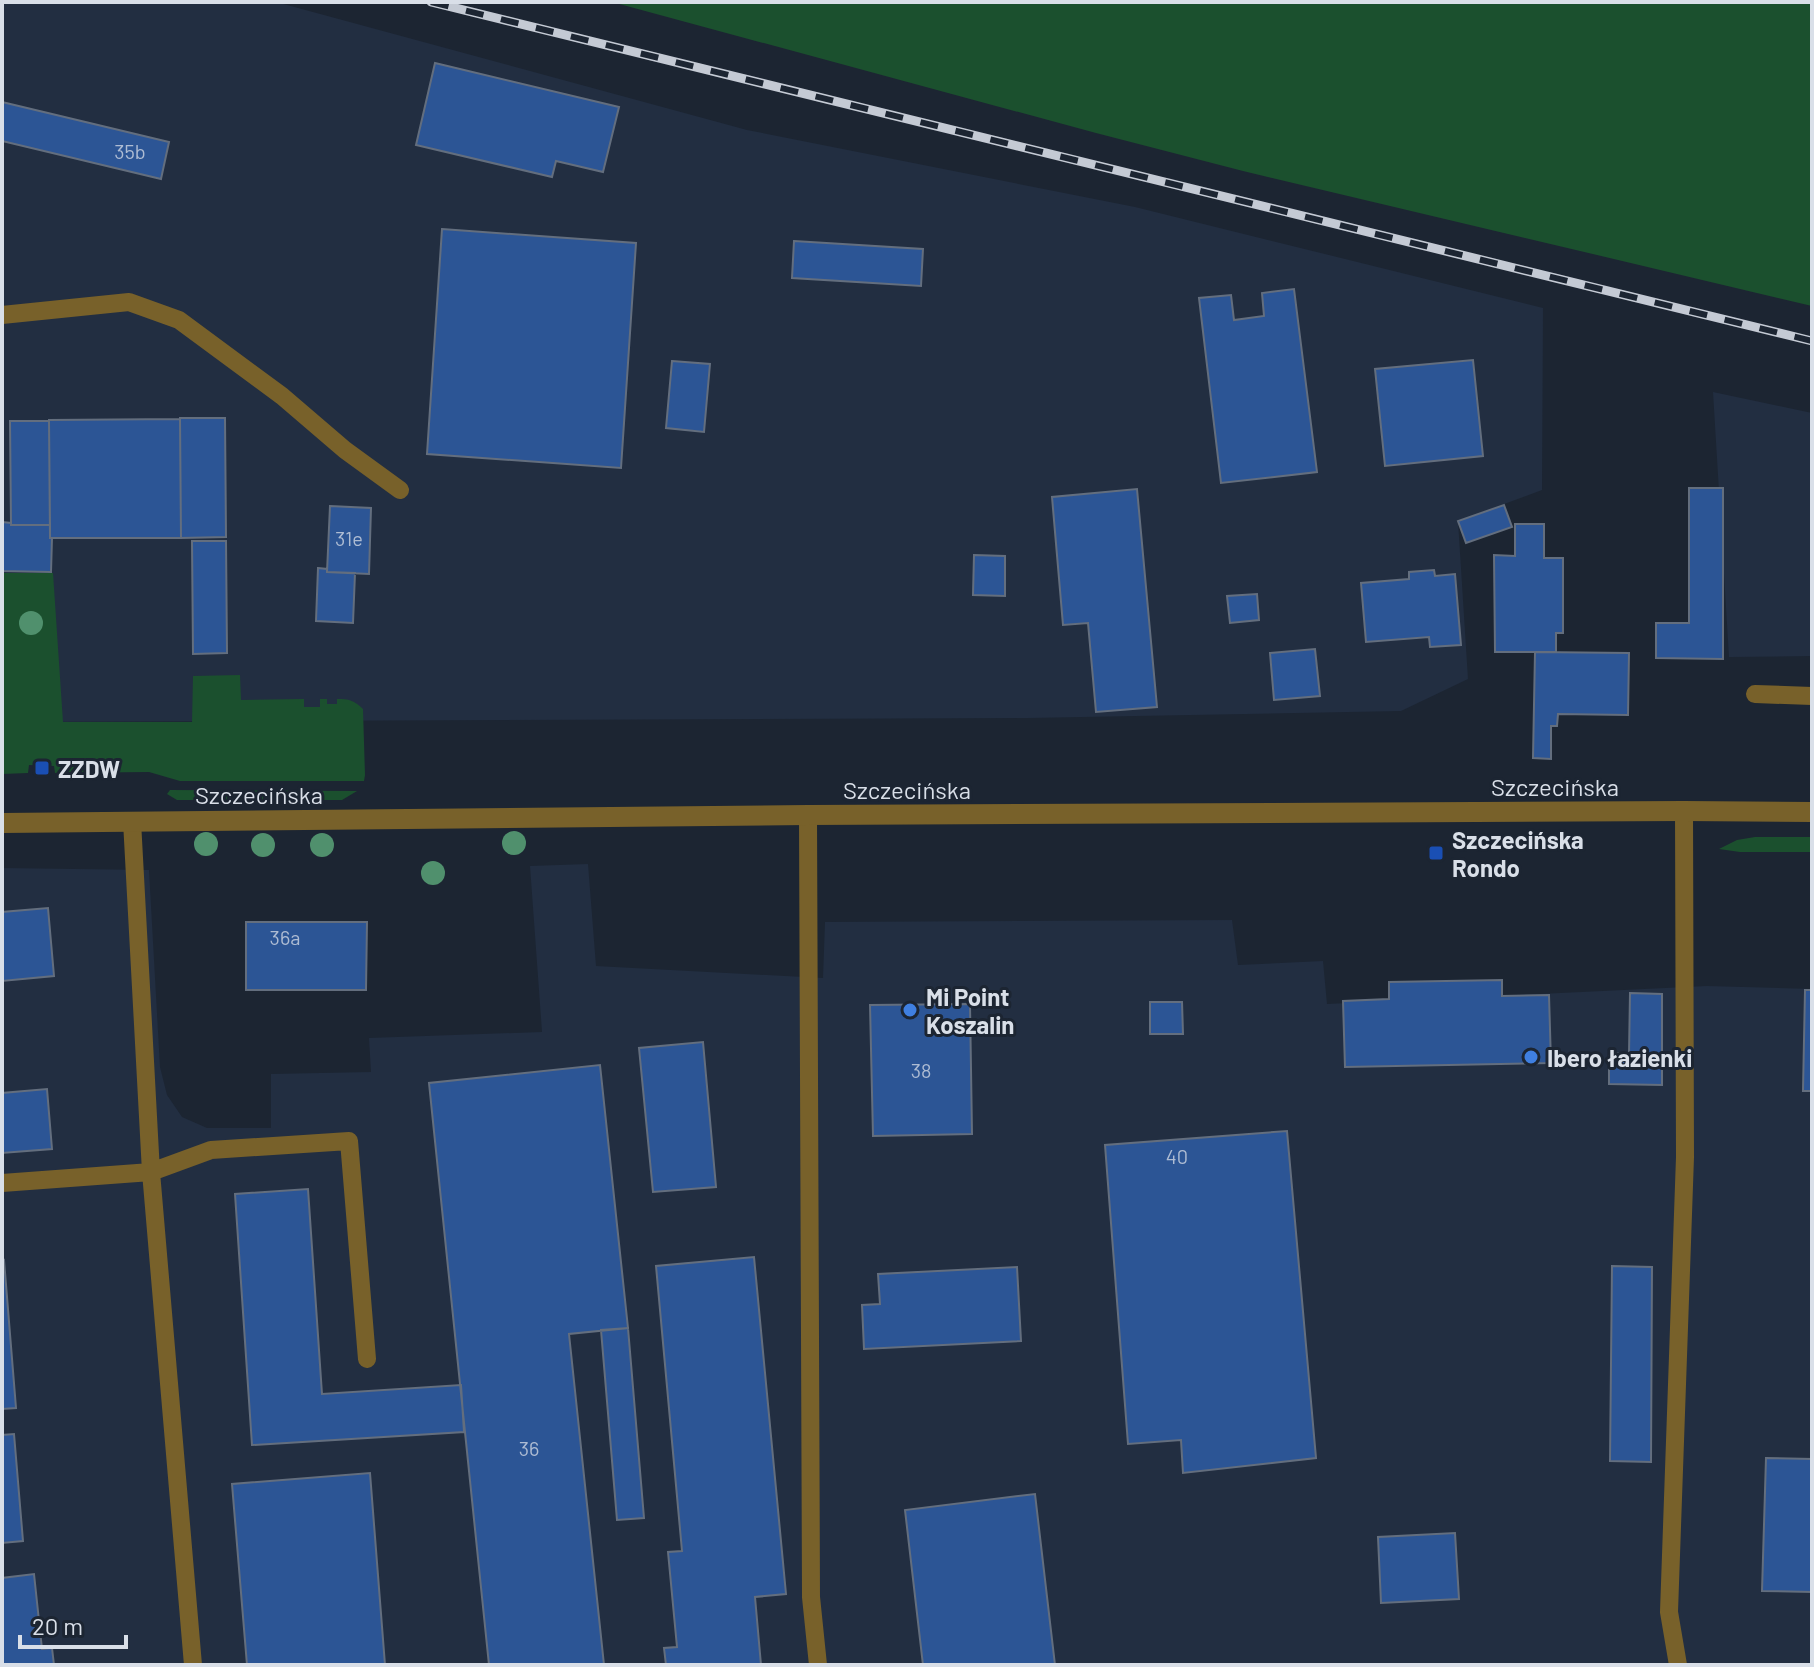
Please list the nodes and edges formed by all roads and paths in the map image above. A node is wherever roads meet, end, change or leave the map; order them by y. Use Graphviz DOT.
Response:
graph roads {
  1 [pos="2,315"];
  2 [pos="400,490"];
  3 [pos="1755,694"];
  4 [pos="1812,696"];
  5 [pos="1684,811"];
  6 [pos="1812,812"];
  7 [pos="808,815"];
  8 [pos="132,821"];
  9 [pos="2,823"];
  10 [pos="151,1172"];
  11 [pos="2,1183"];
  12 [pos="367,1359"];
  13 [pos="193,1665"];
  14 [pos="818,1665"];
  15 [pos="1678,1665"];
  1 -- 2 [label="lane"];
  3 -- 4 [label="lane"];
  5 -- 6 [label="street, Szczecińska"];
  5 -- 7 [label="street, Szczecińska"];
  5 -- 15 [label="lane"];
  7 -- 8 [label="street, Szczecińska"];
  7 -- 14 [label="lane"];
  8 -- 9 [label="street, Szczecińska"];
  8 -- 10 [label="lane"];
  10 -- 11 [label="lane"];
  10 -- 12 [label="lane"];
  10 -- 13 [label="lane"];
}
